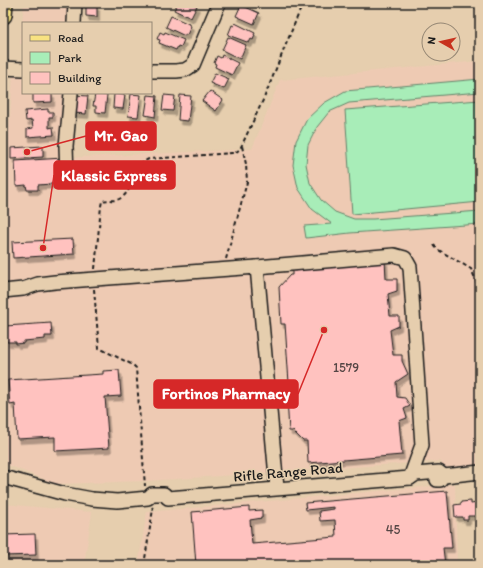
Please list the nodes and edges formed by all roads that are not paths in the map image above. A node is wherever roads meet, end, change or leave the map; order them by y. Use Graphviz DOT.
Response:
graph roads {
  1 [pos="4,3"];
  2 [pos="75,3"];
  3 [pos="219,3"];
  4 [pos="3,15"];
  5 [pos="74,22"];
  6 [pos="3,68"];
  7 [pos="22,68"];
  8 [pos="152,71"];
  9 [pos="72,94"];
  10 [pos="67,176"];
  11 [pos="257,267"];
  12 [pos="3,291"];
  13 [pos="480,472"];
  14 [pos="3,477"];
  15 [pos="410,478"];
  16 [pos="277,488"];
  1 -- 4 [label="main road"];
  2 -- 5 [label="street"];
  3 -- 8 [label="street"];
  6 -- 7 [label="street"];
  9 -- 10 [label="street"];
  11 -- 12 [label="street"];
  11 -- 15 [label="street"];
  11 -- 16 [label="street"];
  13 -- 15 [label="street, Rifle Range Road"];
  14 -- 16 [label="street, Rifle Range Road"];
  15 -- 16 [label="street, Rifle Range Road"];
}
